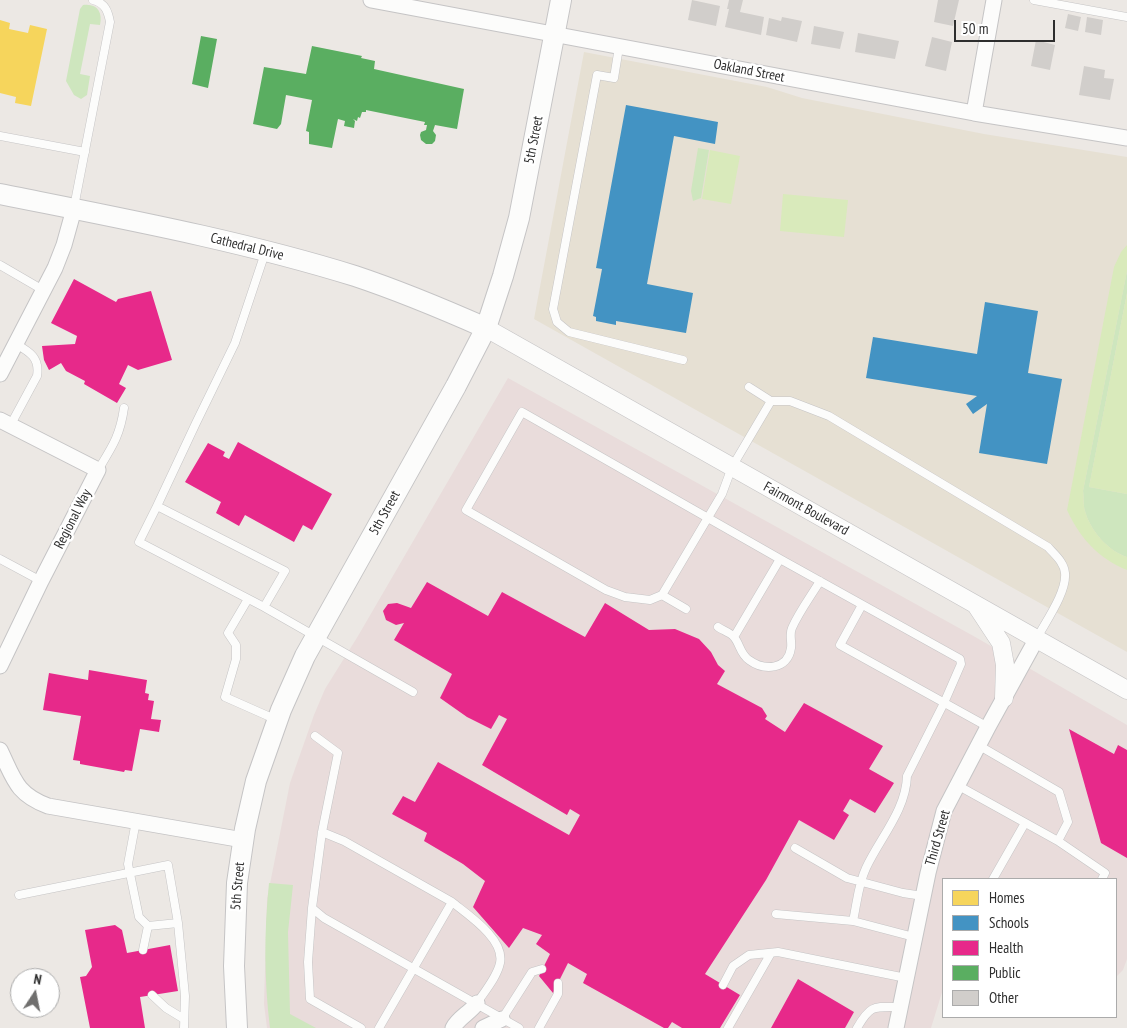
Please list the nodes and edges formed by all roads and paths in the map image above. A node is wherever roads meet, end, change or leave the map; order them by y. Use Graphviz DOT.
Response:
graph roads {
  1 [pos="93,0"];
  2 [pos="371,0"];
  3 [pos="561,0"];
  4 [pos="994,0"];
  5 [pos="1034,0"];
  6 [pos="1127,17"];
  7 [pos="554,34"];
  8 [pos="619,47"];
  9 [pos="974,113"];
  10 [pos="0,136"];
  11 [pos="1127,138"];
  12 [pos="86,152"];
  13 [pos="0,194"];
  14 [pos="74,209"];
  15 [pos="265,251"];
  16 [pos="0,265"];
  17 [pos="43,290"];
  18 [pos="486,328"];
  19 [pos="16,344"];
  20 [pos="683,360"];
  21 [pos="0,374"];
  22 [pos="749,387"];
  23 [pos="771,401"];
  24 [pos="124,408"];
  25 [pos="5,423"];
  26 [pos="732,468"];
  27 [pos="98,470"];
  28 [pos="157,506"];
  29 [pos="707,518"];
  30 [pos="780,558"];
  31 [pos="0,559"];
  32 [pos="41,580"];
  33 [pos="820,581"];
  34 [pos="662,595"];
  35 [pos="248,599"];
  36 [pos="974,603"];
  37 [pos="862,605"];
  38 [pos="264,607"];
  39 [pos="686,609"];
  40 [pos="718,627"];
  41 [pos="316,636"];
  42 [pos="734,637"];
  43 [pos="1037,638"];
  44 [pos="0,666"];
  45 [pos="1127,690"];
  46 [pos="413,692"];
  47 [pos="1004,698"];
  48 [pos="944,703"];
  49 [pos="277,720"];
  50 [pos="988,727"];
  51 [pos="315,736"];
  52 [pos="978,745"];
  53 [pos="0,750"];
  54 [pos="957,785"];
  55 [pos="136,821"];
  56 [pos="1025,823"];
  57 [pos="322,832"];
  58 [pos="243,840"];
  59 [pos="1058,841"];
  60 [pos="795,848"];
  61 [pos="129,872"];
  62 [pos="994,878"];
  63 [pos="1102,878"];
  64 [pos="860,882"];
  65 [pos="19,894"];
  66 [pos="923,896"];
  67 [pos="452,902"];
  68 [pos="312,908"];
  69 [pos="776,914"];
  70 [pos="853,921"];
  71 [pos="178,923"];
  72 [pos="148,926"];
  73 [pos="914,938"];
  74 [pos="143,950"];
  75 [pos="771,953"];
  76 [pos="414,969"];
  77 [pos="542,969"];
  78 [pos="906,978"];
  79 [pos="558,983"];
  80 [pos="723,985"];
  81 [pos="152,995"];
  82 [pos="474,1007"];
  83 [pos="900,1007"];
  84 [pos="502,1018"];
  85 [pos="184,1019"];
  86 [pos="184,1028"];
  87 [pos="237,1028"];
  88 [pos="361,1028"];
  89 [pos="379,1028"];
  90 [pos="453,1028"];
  91 [pos="470,1028"];
  92 [pos="483,1028"];
  93 [pos="519,1028"];
  94 [pos="539,1028"];
  95 [pos="728,1028"];
  96 [pos="857,1028"];
  97 [pos="896,1028"];
  1 -- 12 [label="lane"];
  2 -- 7 [label="street, Oakland Street"];
  3 -- 7 [label="main road, 5th Street"];
  4 -- 9 [label="street"];
  5 -- 6 [label="lane"];
  7 -- 8 [label="street, Oakland Street"];
  7 -- 18 [label="main road, 5th Street"];
  8 -- 9 [label="street, Oakland Street"];
  8 -- 20 [label="lane"];
  9 -- 11 [label="street, Oakland Street"];
  10 -- 12 [label="lane"];
  12 -- 14 [label="lane"];
  13 -- 14 [label="main road, Cathedral Drive"];
  14 -- 15 [label="main road, Cathedral Drive"];
  14 -- 17 [label="street"];
  15 -- 18 [label="main road, Cathedral Drive"];
  15 -- 28 [label="lane"];
  16 -- 17 [label="lane"];
  17 -- 19 [label="street"];
  18 -- 26 [label="street, Fairmont Boulevard"];
  18 -- 41 [label="main road, 5th Street"];
  19 -- 21 [label="street"];
  19 -- 25 [label="lane"];
  22 -- 23 [label="lane"];
  23 -- 26 [label="lane"];
  23 -- 43 [label="lane"];
  24 -- 27 [label="lane"];
  25 -- 27 [label="street"];
  26 -- 29 [label="lane"];
  26 -- 36 [label="street, Fairmont Boulevard"];
  27 -- 32 [label="street, Regional Way"];
  28 -- 35 [label="lane"];
  28 -- 38 [label="lane"];
  29 -- 30 [label="lane"];
  29 -- 34 [label="lane"];
  29 -- 34 [label="lane"];
  30 -- 33 [label="lane"];
  30 -- 42 [label="lane"];
  31 -- 32 [label="lane"];
  32 -- 44 [label="street, Regional Way"];
  33 -- 37 [label="lane"];
  33 -- 42 [label="lane"];
  34 -- 39 [label="lane"];
  35 -- 38 [label="lane"];
  35 -- 49 [label="lane"];
  36 -- 43 [label="street, Fairmont Boulevard"];
  36 -- 47 [label="street"];
  37 -- 48 [label="lane"];
  37 -- 48 [label="lane"];
  38 -- 41 [label="lane"];
  40 -- 42 [label="lane"];
  41 -- 46 [label="lane"];
  41 -- 49 [label="main road, 5th Street"];
  43 -- 45 [label="street, Fairmont Boulevard"];
  43 -- 47 [label="street, Third Street"];
  47 -- 50 [label="street, Third Street"];
  48 -- 50 [label="lane"];
  48 -- 64 [label="lane"];
  49 -- 58 [label="main road, 5th Street"];
  50 -- 52 [label="street, Third Street"];
  51 -- 57 [label="lane"];
  52 -- 54 [label="street, Third Street"];
  52 -- 59 [label="lane"];
  53 -- 55 [label="street"];
  54 -- 56 [label="lane"];
  54 -- 66 [label="street, Third Street"];
  55 -- 58 [label="street"];
  55 -- 61 [label="lane"];
  56 -- 59 [label="lane"];
  56 -- 62 [label="lane"];
  57 -- 67 [label="lane"];
  57 -- 68 [label="lane"];
  58 -- 87 [label="main road, 5th Street"];
  59 -- 63 [label="lane"];
  60 -- 64 [label="lane"];
  61 -- 65 [label="lane"];
  61 -- 71 [label="lane"];
  61 -- 72 [label="lane"];
  64 -- 66 [label="lane"];
  64 -- 70 [label="lane"];
  66 -- 73 [label="street, Third Street"];
  67 -- 76 [label="lane"];
  67 -- 82 [label="lane"];
  68 -- 76 [label="lane"];
  68 -- 88 [label="lane"];
  69 -- 70 [label="lane"];
  70 -- 73 [label="lane"];
  71 -- 72 [label="lane"];
  71 -- 85 [label="lane"];
  72 -- 74 [label="lane"];
  73 -- 78 [label="street, Third Street"];
  75 -- 78 [label="lane"];
  75 -- 80 [label="lane"];
  75 -- 95 [label="lane"];
  76 -- 82 [label="lane"];
  76 -- 89 [label="lane"];
  77 -- 84 [label="lane"];
  78 -- 83 [label="street, Third Street"];
  79 -- 94 [label="lane"];
  81 -- 85 [label="lane"];
  82 -- 84 [label="lane"];
  82 -- 90 [label="street"];
  82 -- 91 [label="street"];
  83 -- 96 [label="lane"];
  83 -- 97 [label="street, Third Street"];
  84 -- 92 [label="street"];
  84 -- 93 [label="lane"];
  85 -- 86 [label="lane"];
}
